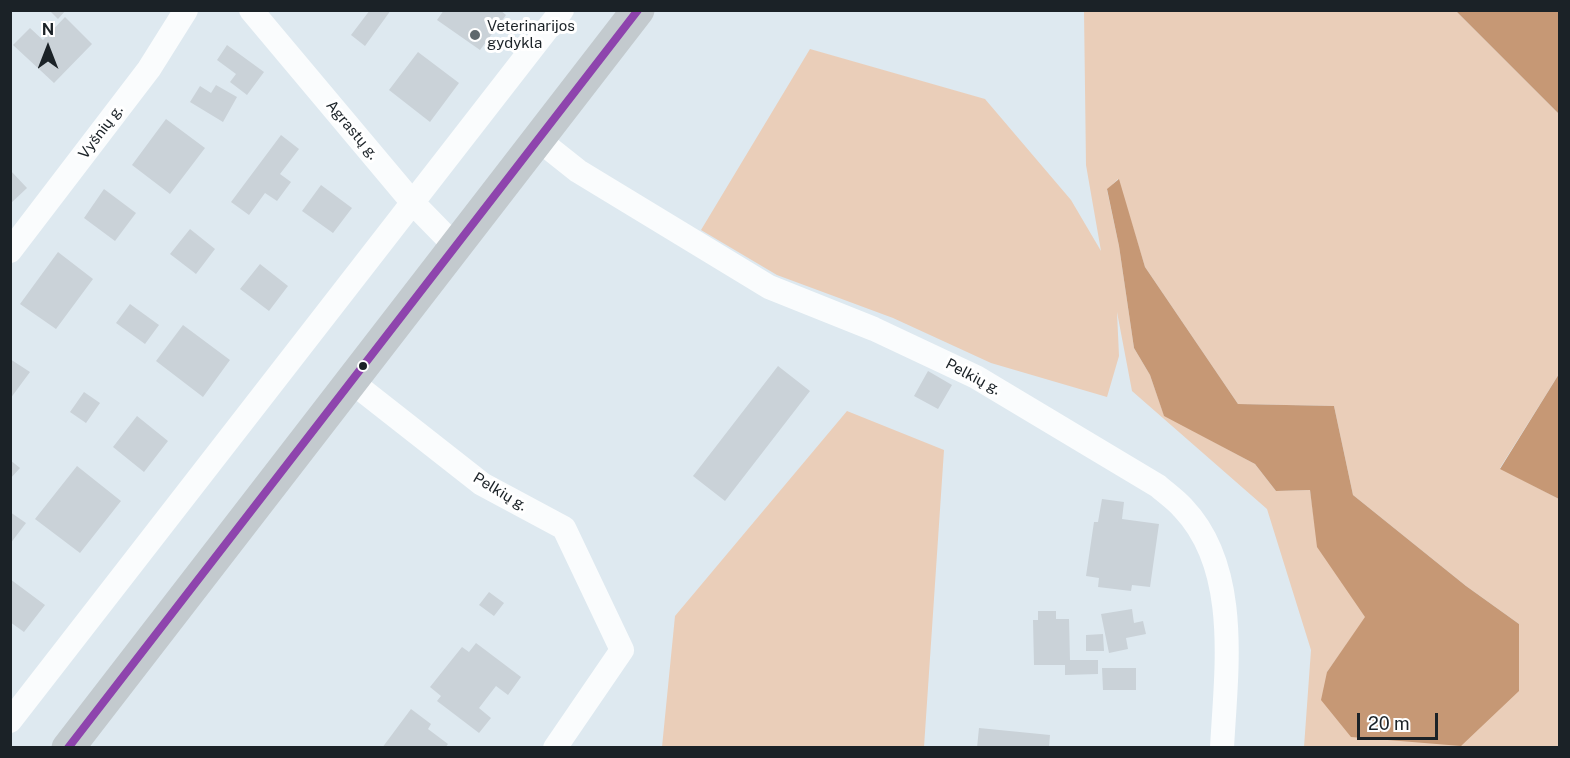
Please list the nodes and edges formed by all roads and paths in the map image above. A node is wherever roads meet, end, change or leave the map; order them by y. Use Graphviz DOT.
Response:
graph roads {
  1 [pos="186,10"];
  2 [pos="251,10"];
  3 [pos="562,10"];
  4 [pos="638,10"];
  5 [pos="539,140"];
  6 [pos="413,203"];
  7 [pos="456,247"];
  8 [pos="10,250"];
  9 [pos="352,382"];
  10 [pos="10,721"];
  11 [pos="68,747"];
  12 [pos="555,747"];
  13 [pos="1222,747"];
  1 -- 8 [label="street, Vyšnių g."];
  2 -- 6 [label="street, Agrastų g."];
  3 -- 6 [label="street"];
  4 -- 5 [label="main road"];
  5 -- 7 [label="main road"];
  5 -- 13 [label="street, Pelkių g."];
  6 -- 7 [label="street, Agrastų g."];
  6 -- 10 [label="street"];
  7 -- 9 [label="main road"];
  9 -- 11 [label="main road"];
  9 -- 12 [label="street, Pelkių g."];
}
